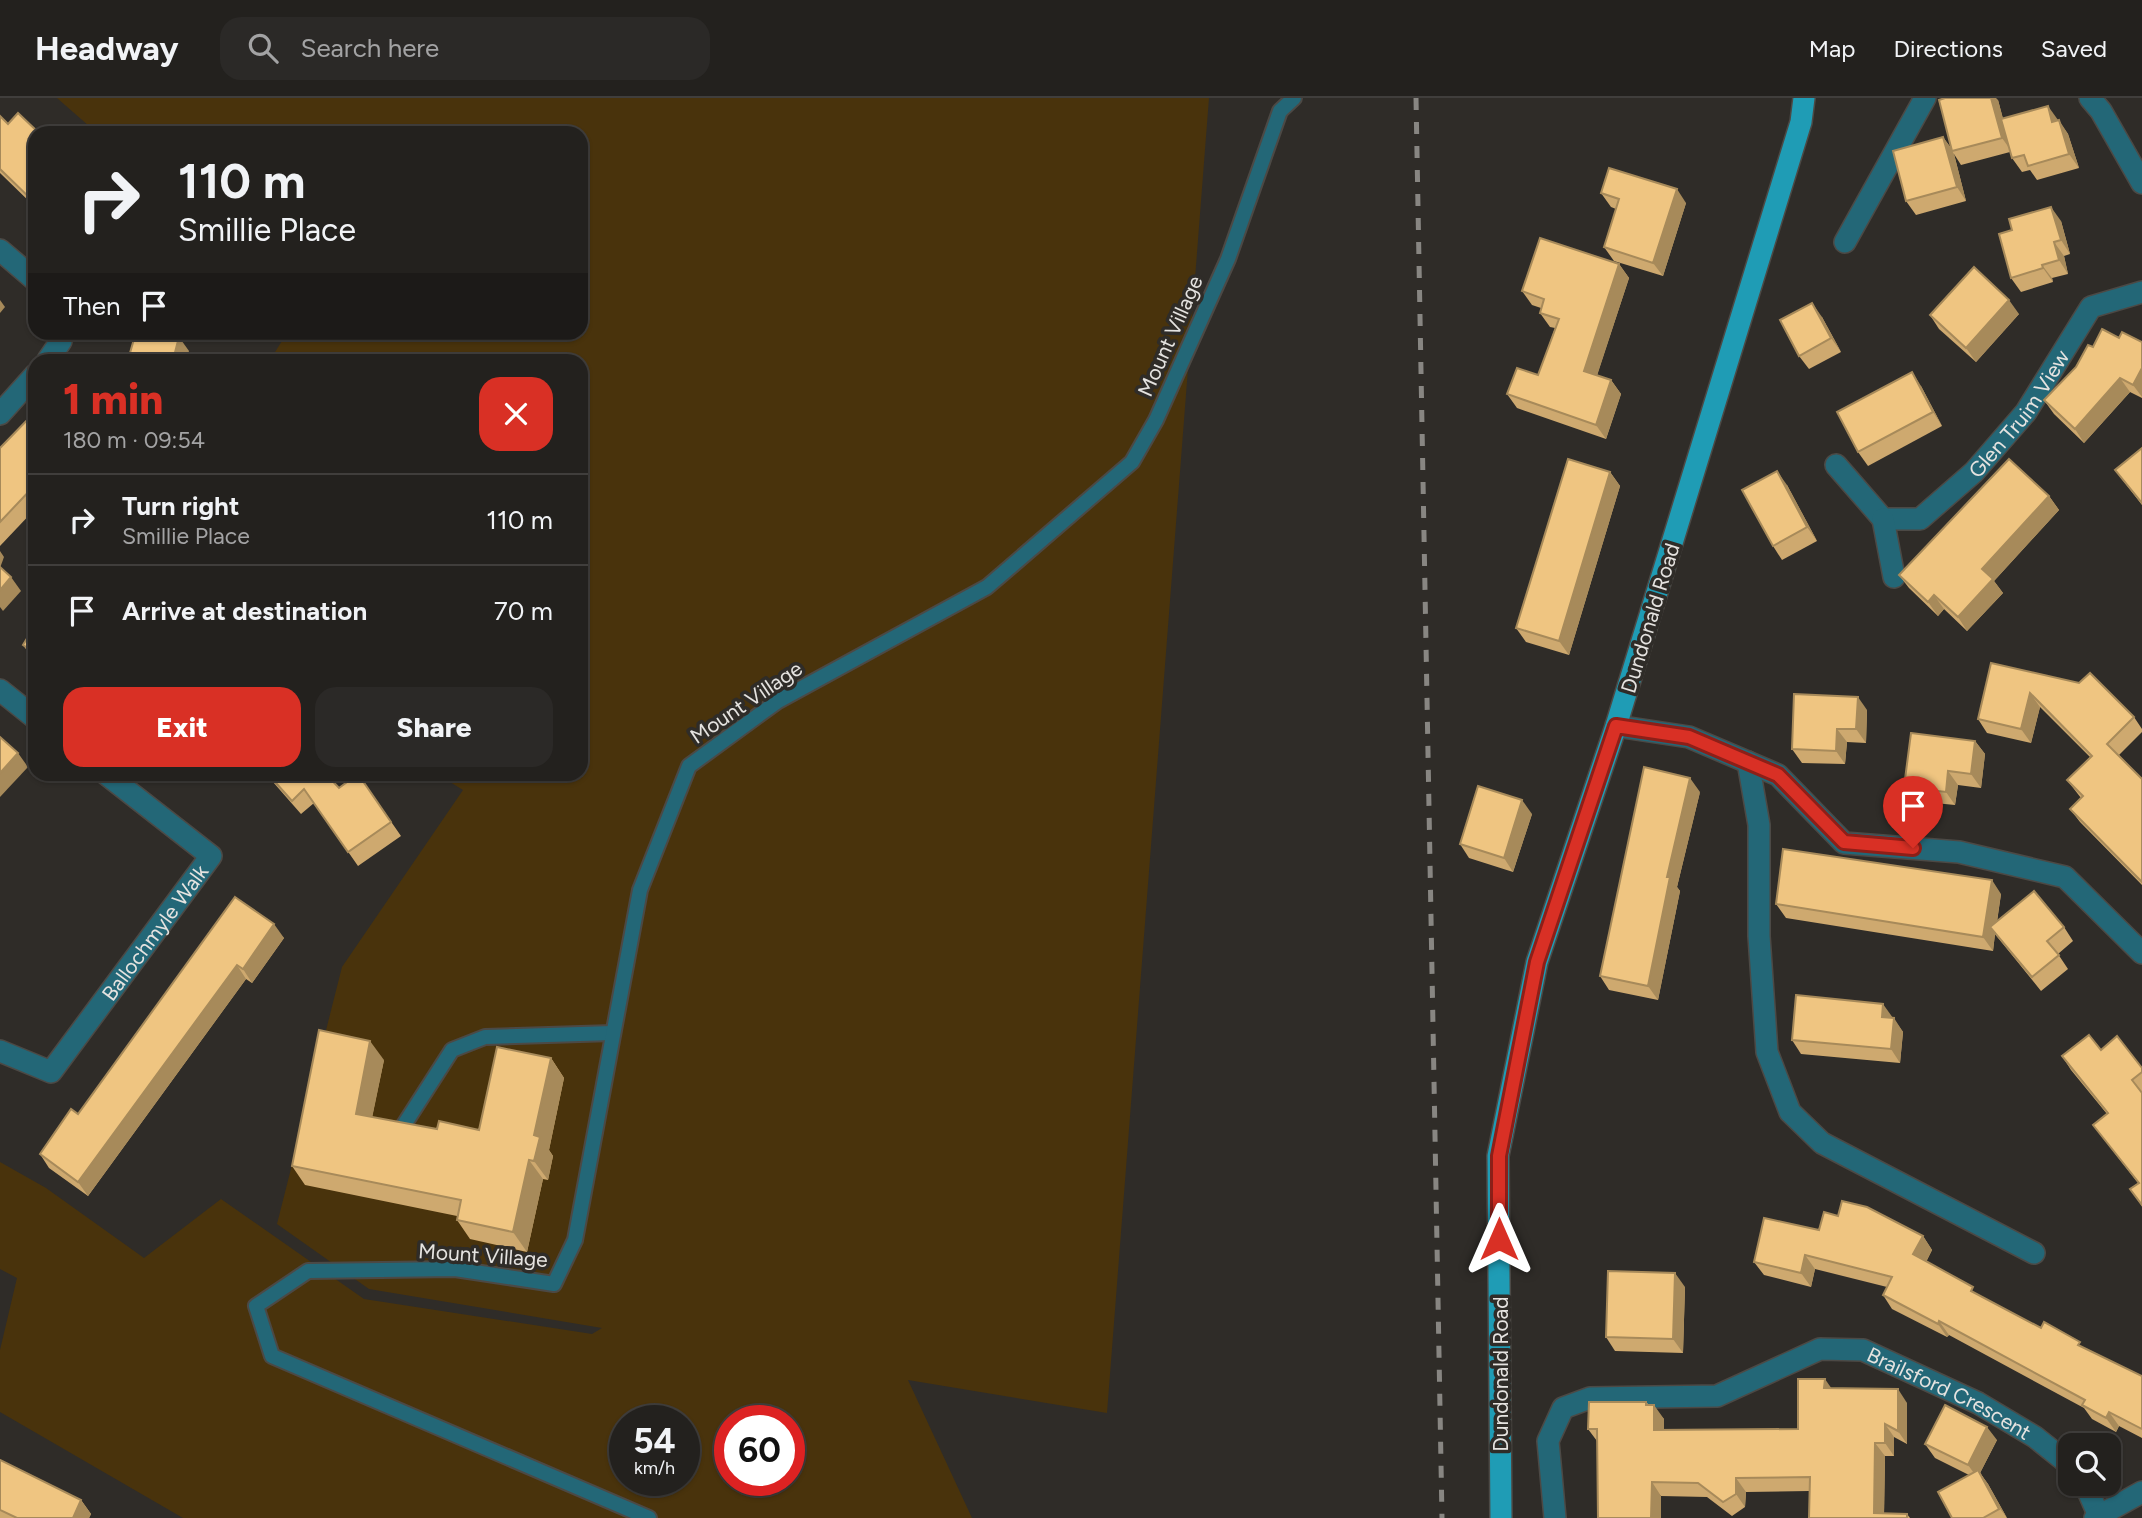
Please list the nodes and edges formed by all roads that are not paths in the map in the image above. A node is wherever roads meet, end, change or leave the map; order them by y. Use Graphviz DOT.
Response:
graph roads {
  1 [pos="1294,98"];
  2 [pos="1804,98"];
  3 [pos="1925,98"];
  4 [pos="2090,98"];
  5 [pos="2142,183"];
  6 [pos="1845,242"];
  7 [pos="0,250"];
  8 [pos="28,274"];
  9 [pos="2142,292"];
  10 [pos="28,383"];
  11 [pos="0,414"];
  12 [pos="1836,465"];
  13 [pos="1883,519"];
  14 [pos="1894,577"];
  15 [pos="0,690"];
  16 [pos="28,712"];
  17 [pos="1616,726"];
  18 [pos="1748,762"];
  19 [pos="115,781"];
  20 [pos="2142,953"];
  21 [pos="613,1033"];
  22 [pos="0,1051"];
  23 [pos="400,1131"];
  24 [pos="2034,1253"];
  25 [pos="2058,1455"];
  26 [pos="2142,1492"];
  27 [pos="2089,1496"];
  28 [pos="2097,1517"];
  29 [pos="649,1518"];
  30 [pos="1501,1518"];
  31 [pos="1555,1518"];
  1 -- 21 [label="lane, Mount Village"];
  2 -- 17 [label="main road, Dundonald Road"];
  3 -- 6 [label="street"];
  4 -- 5 [label="street"];
  7 -- 8 [label="street"];
  9 -- 13 [label="street, Glen Truim View"];
  10 -- 11 [label="street"];
  12 -- 13 [label="street"];
  13 -- 14 [label="street"];
  15 -- 16 [label="street"];
  17 -- 18 [label="street"];
  17 -- 30 [label="main road, Dundonald Road"];
  18 -- 20 [label="street"];
  18 -- 24 [label="street"];
  19 -- 22 [label="street, Ballochmyle Walk"];
  21 -- 23 [label="lane"];
  21 -- 29 [label="lane, Mount Village"];
  25 -- 31 [label="street, Brailsford Crescent"];
  26 -- 28 [label="street"];
  27 -- 28 [label="street"];
}
